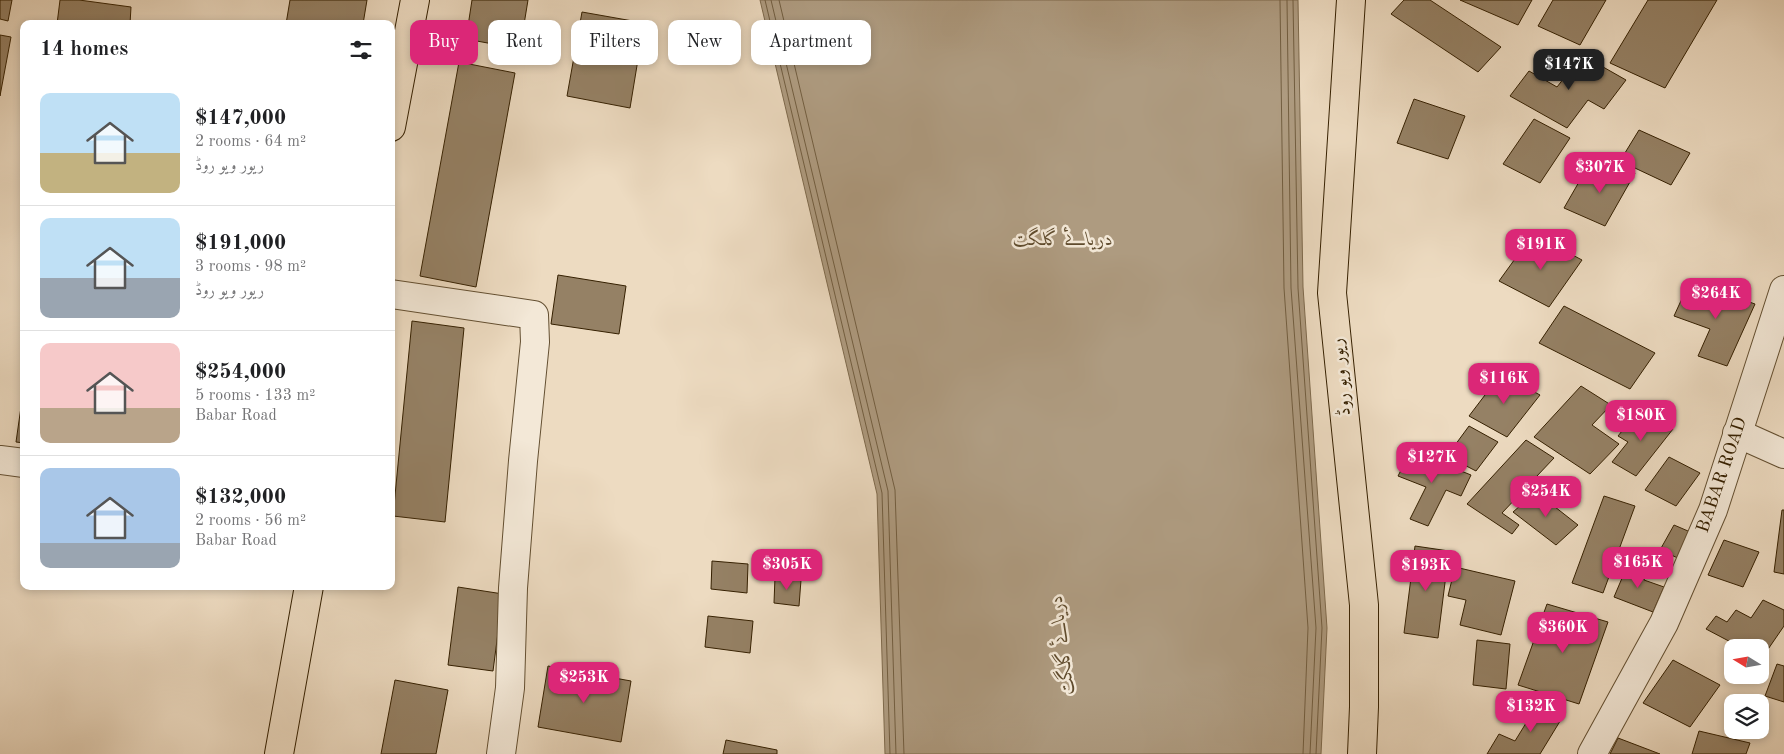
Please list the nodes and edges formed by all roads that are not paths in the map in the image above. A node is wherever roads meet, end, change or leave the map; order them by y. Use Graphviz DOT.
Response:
graph roads {
  1 [pos="415,0"];
  2 [pos="1351,0"];
  3 [pos="395,106"];
  4 [pos="395,295"];
  5 [pos="1783,295"];
  6 [pos="1737,433"];
  7 [pos="1784,454"];
  8 [pos="0,460"];
  9 [pos="20,462"];
  10 [pos="308,590"];
  11 [pos="279,754"];
  12 [pos="501,754"];
  13 [pos="1362,754"];
  14 [pos="1592,754"];
  1 -- 3 [label="main road"];
  2 -- 13 [label="main road, ریور ویو روڈ"];
  4 -- 12 [label="street"];
  5 -- 6 [label="street, BABAR ROAD"];
  6 -- 7 [label="street"];
  6 -- 14 [label="street, BABAR ROAD"];
  8 -- 9 [label="street"];
  10 -- 11 [label="main road"];
}
